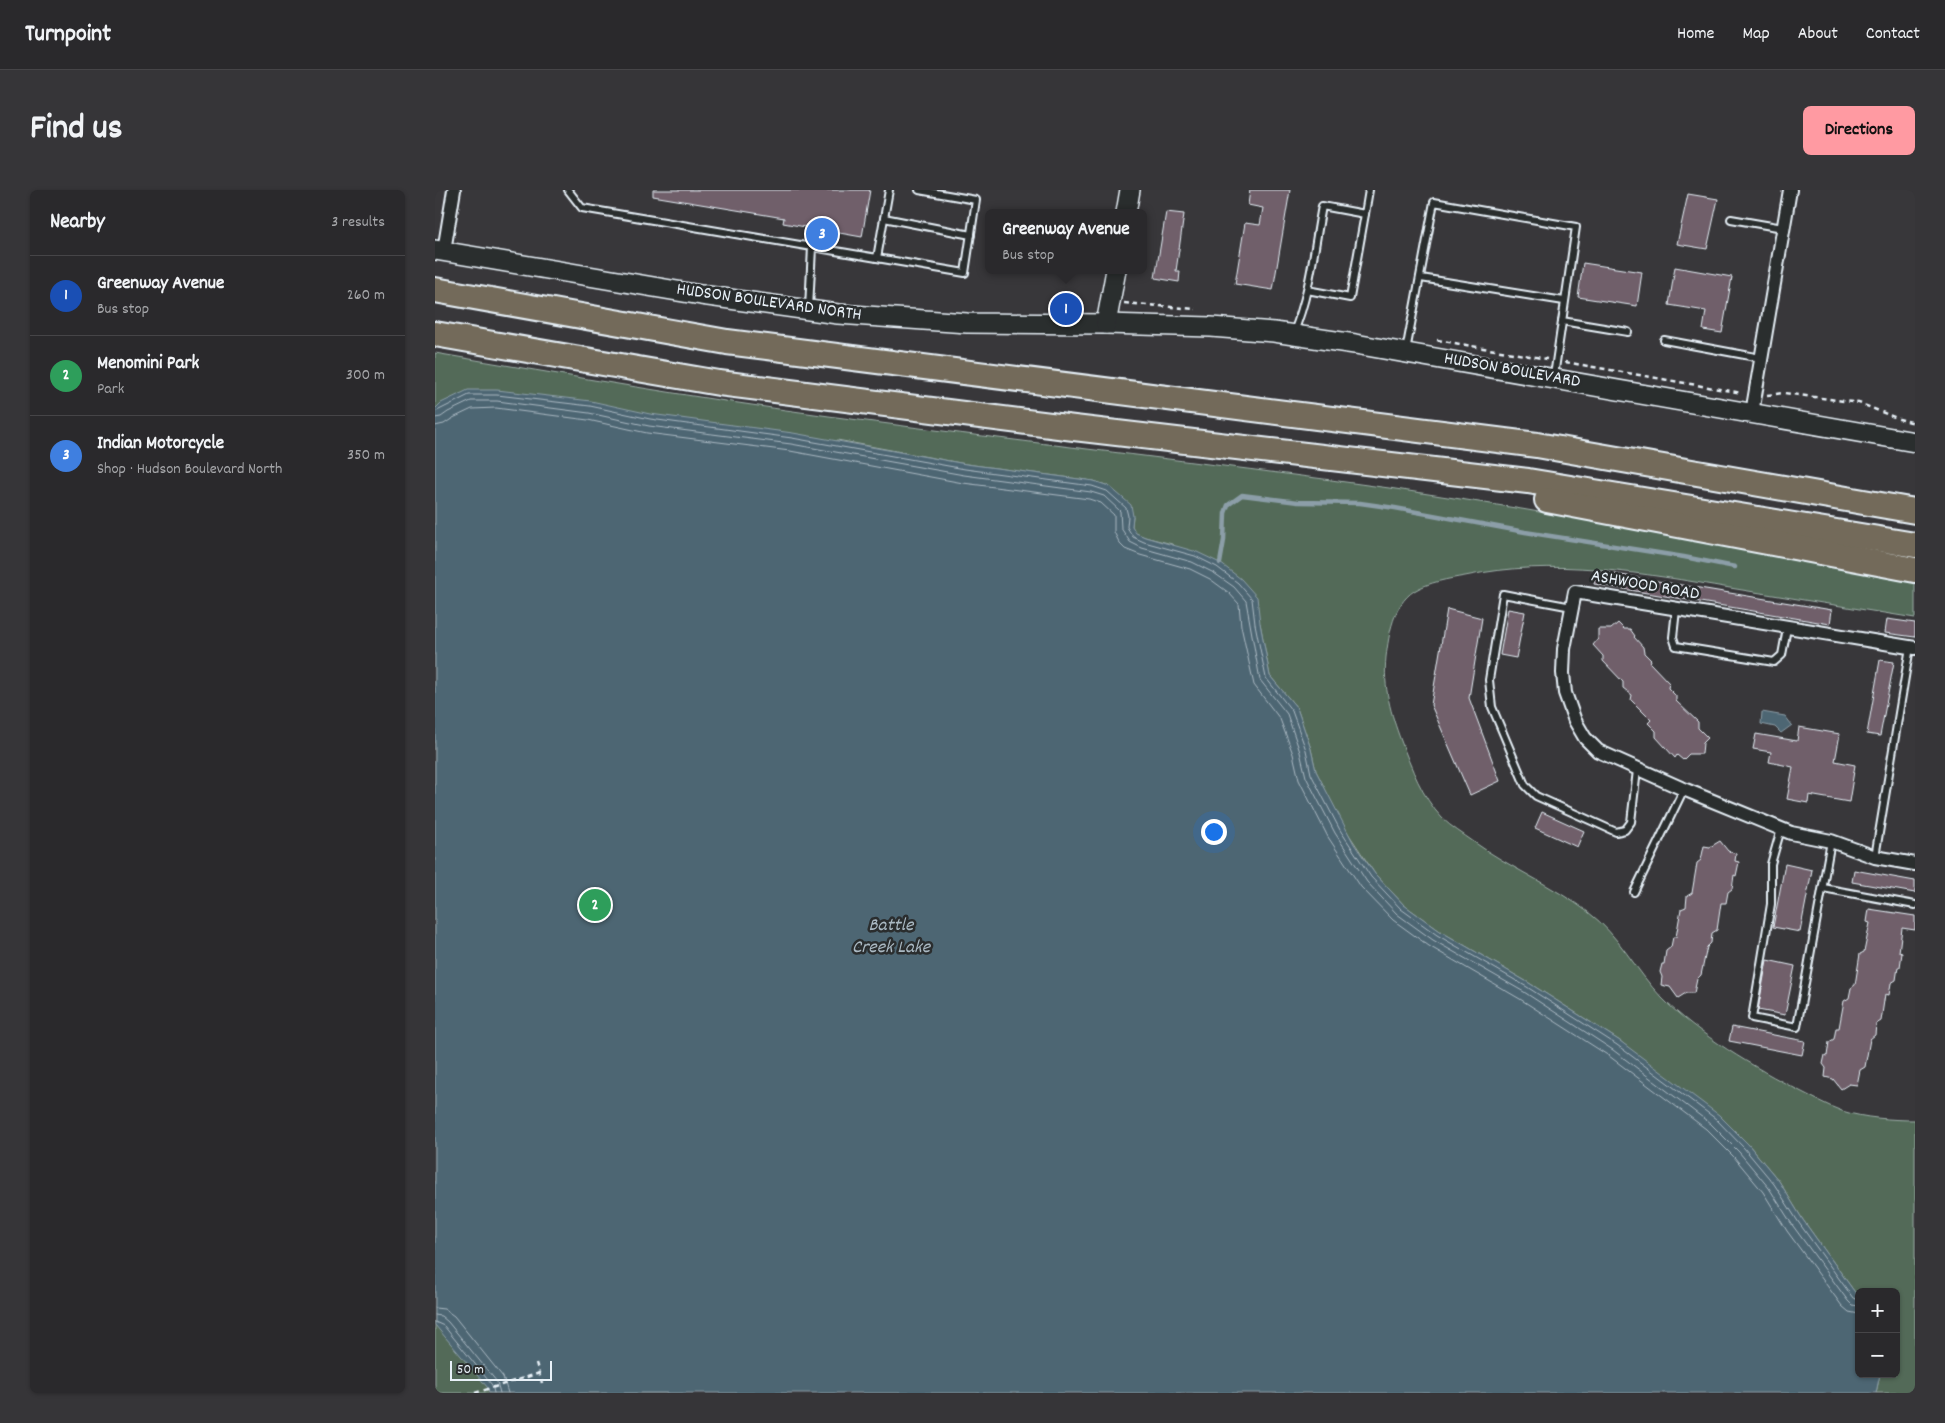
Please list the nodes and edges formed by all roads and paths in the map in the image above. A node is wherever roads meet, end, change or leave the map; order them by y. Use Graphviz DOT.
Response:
graph roads {
  1 [pos="454,190"];
  2 [pos="568,190"];
  3 [pos="889,190"];
  4 [pos="919,190"];
  5 [pos="1130,190"];
  6 [pos="1369,190"];
  7 [pos="1790,190"];
  8 [pos="1127,209"];
  9 [pos="1365,214"];
  10 [pos="884,218"];
  11 [pos="1731,219"];
  12 [pos="1783,228"];
  13 [pos="971,235"];
  14 [pos="812,247"];
  15 [pos="440,251"];
  16 [pos="877,258"];
  17 [pos="1115,274"];
  18 [pos="1421,278"];
  19 [pos="435,290"];
  20 [pos="1307,290"];
  21 [pos="1564,301"];
  22 [pos="809,311"];
  23 [pos="1561,321"];
  24 [pos="1106,324"];
  25 [pos="1628,332"];
  26 [pos="435,334"];
  27 [pos="1293,335"];
  28 [pos="1665,340"];
  29 [pos="1405,353"];
  30 [pos="1761,358"];
  31 [pos="1554,378"];
  32 [pos="1752,413"];
  33 [pos="1915,442"];
  34 [pos="1352,460"];
  35 [pos="1915,511"];
  36 [pos="1915,545"];
  37 [pos="1915,570"];
  38 [pos="1572,607"];
  39 [pos="1676,610"];
  40 [pos="1787,628"];
  41 [pos="1913,648"];
  42 [pos="1637,770"];
  43 [pos="1685,790"];
  44 [pos="1781,828"];
  45 [pos="1831,841"];
  46 [pos="1875,856"];
  47 [pos="1915,864"];
  48 [pos="1823,888"];
  49 [pos="1634,892"];
  50 [pos="1915,905"];
  51 [pos="537,1363"];
  52 [pos="539,1374"];
  53 [pos="542,1382"];
  54 [pos="475,1393"];
  1 -- 15 [label="street"];
  2 -- 14 [label="lane"];
  3 -- 10 [label="lane"];
  4 -- 13 [label="lane"];
  5 -- 8 [label="street"];
  6 -- 9 [label="lane"];
  7 -- 12 [label="street"];
  9 -- 20 [label="lane"];
  9 -- 20 [label="lane"];
  10 -- 13 [label="lane"];
  10 -- 16 [label="lane"];
  11 -- 12 [label="lane"];
  12 -- 30 [label="street"];
  13 -- 16 [label="lane"];
  14 -- 16 [label="lane"];
  14 -- 22 [label="lane"];
  15 -- 22 [label="street, HUDSON BOULEVARD NORTH"];
  17 -- 24 [label="street"];
  18 -- 21 [label="lane"];
  18 -- 21 [label="lane"];
  18 -- 29 [label="lane"];
  19 -- 35 [label="highway"];
  20 -- 27 [label="lane"];
  21 -- 23 [label="lane"];
  22 -- 24 [label="street, HUDSON BOULEVARD NORTH"];
  23 -- 25 [label="lane"];
  23 -- 31 [label="lane"];
  24 -- 27 [label="street, HUDSON BOULEVARD"];
  26 -- 34 [label="highway"];
  27 -- 29 [label="street, HUDSON BOULEVARD"];
  28 -- 30 [label="lane"];
  29 -- 31 [label="street, HUDSON BOULEVARD"];
  30 -- 32 [label="street"];
  31 -- 32 [label="street, HUDSON BOULEVARD"];
  32 -- 33 [label="street, HUDSON BOULEVARD"];
  34 -- 36 [label="highway"];
  34 -- 37 [label="highway"];
  38 -- 39 [label="street, ASHWOOD ROAD"];
  38 -- 42 [label="street"];
  38 -- 42 [label="lane"];
  39 -- 40 [label="street, ASHWOOD ROAD"];
  39 -- 40 [label="lane"];
  40 -- 41 [label="street, ASHWOOD ROAD"];
  41 -- 46 [label="lane"];
  42 -- 43 [label="street"];
  43 -- 44 [label="street"];
  43 -- 49 [label="lane"];
  44 -- 45 [label="street"];
  44 -- 48 [label="lane"];
  45 -- 46 [label="street"];
  45 -- 48 [label="lane"];
  46 -- 47 [label="street"];
  48 -- 50 [label="lane"];
  51 -- 52 [label="path"];
  52 -- 53 [label="path"];
  52 -- 54 [label="path"];
}
